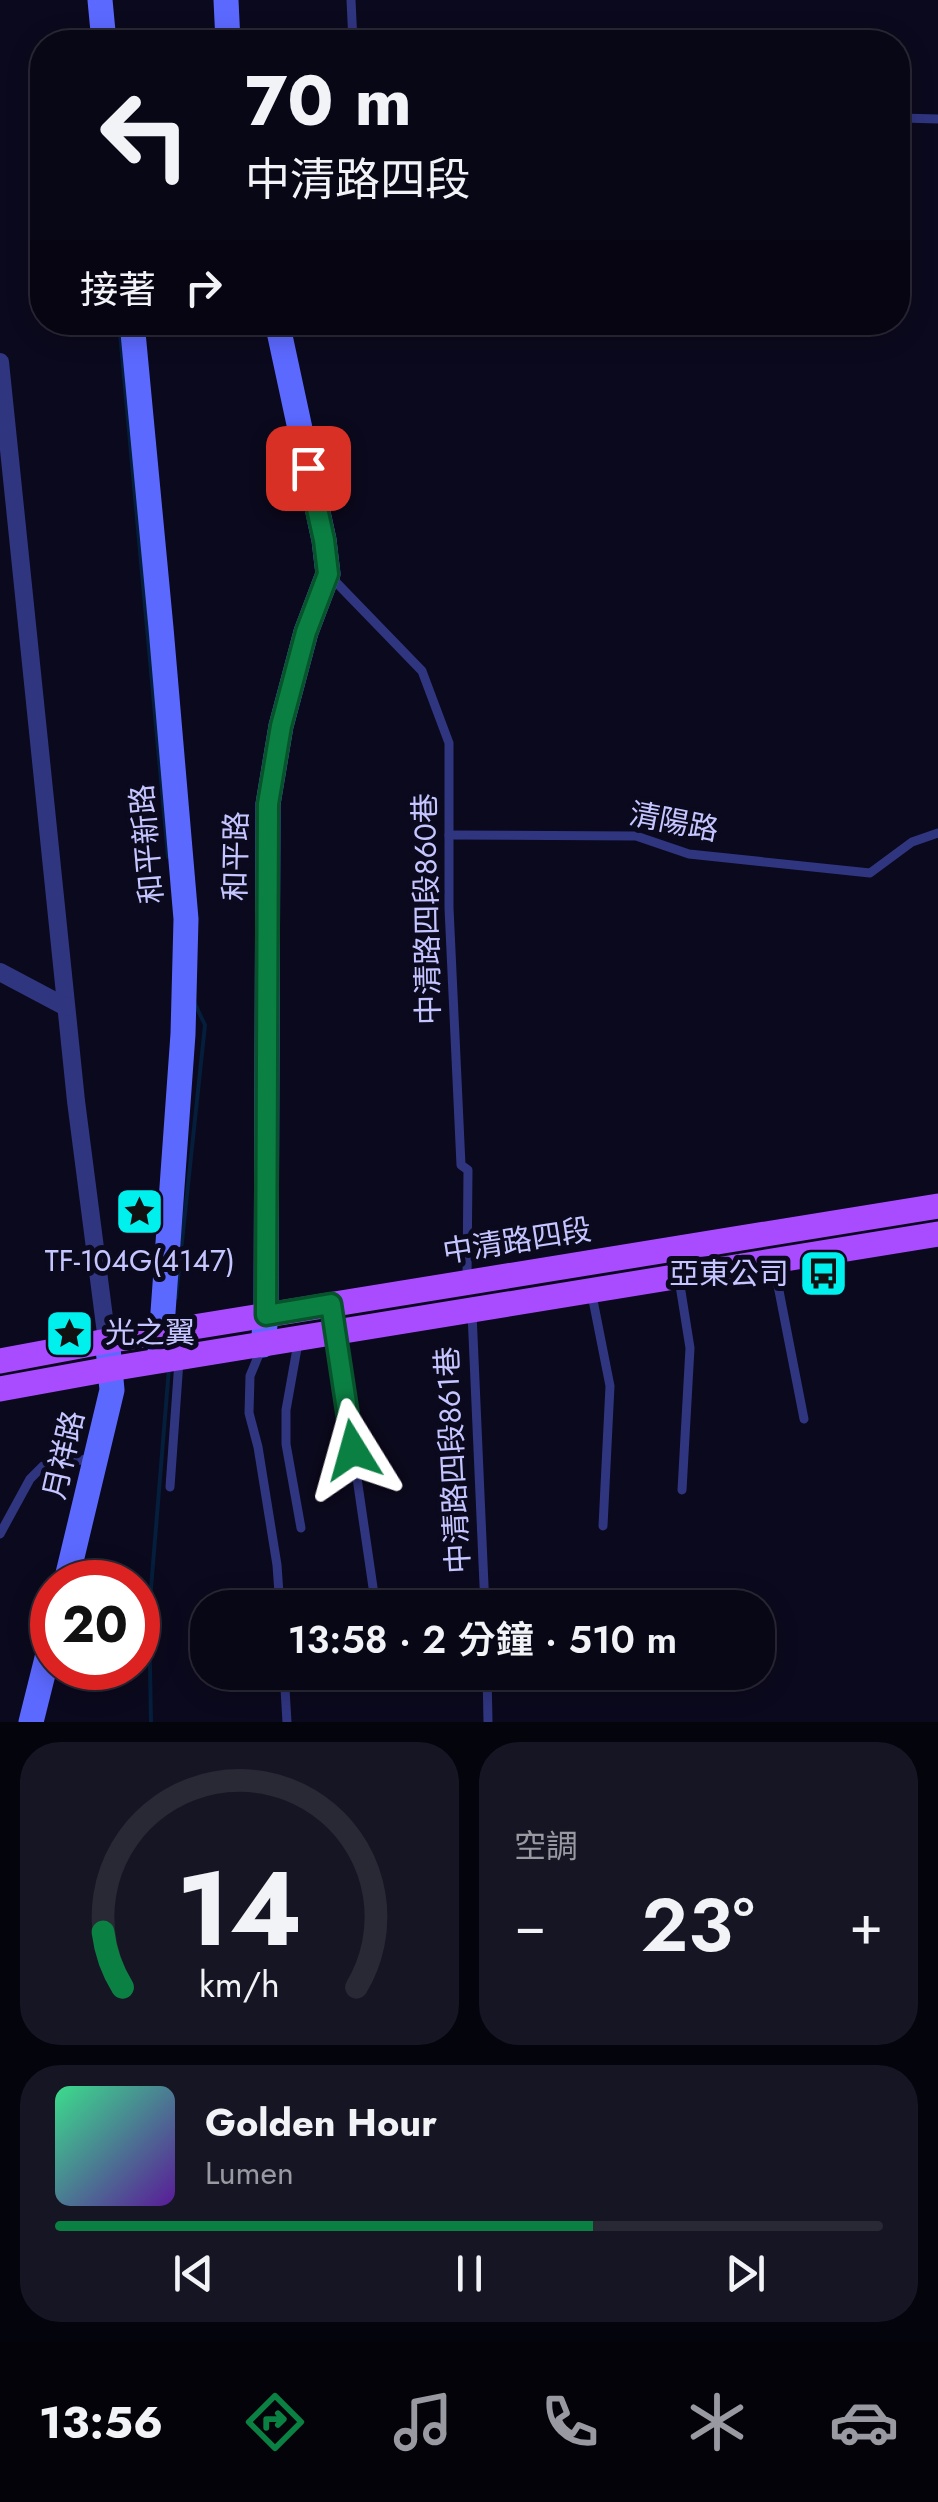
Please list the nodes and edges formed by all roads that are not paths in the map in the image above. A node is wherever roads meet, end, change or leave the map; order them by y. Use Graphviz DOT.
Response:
graph roads {
  1 [pos="100,0"];
  2 [pos="226,0"];
  3 [pos="351,0"];
  4 [pos="103,30"];
  5 [pos="227,30"];
  6 [pos="353,30"];
  7 [pos="910,118"];
  8 [pos="938,119"];
  9 [pos="133,335"];
  10 [pos="280,335"];
  11 [pos="0,362"];
  12 [pos="328,574"];
  13 [pos="938,833"];
  14 [pos="449,835"];
  15 [pos="0,972"];
  16 [pos="66,1007"];
  17 [pos="938,1206"];
  18 [pos="938,1234"];
  19 [pos="773,1261"];
  20 [pos="548,1269"];
  21 [pos="678,1276"];
  22 [pos="467,1282"];
  23 [pos="591,1291"];
  24 [pos="554,1297"];
  25 [pos="331,1304"];
  26 [pos="305,1308"];
  27 [pos="472,1310"];
  28 [pos="266,1315"];
  29 [pos="170,1330"];
  30 [pos="336,1332"];
  31 [pos="299,1338"];
  32 [pos="107,1340"];
  33 [pos="263,1344"];
  34 [pos="169,1360"];
  35 [pos="0,1361"];
  36 [pos="110,1369"];
  37 [pos="0,1388"];
  38 [pos="804,1420"];
  39 [pos="97,1457"];
  40 [pos="170,1487"];
  41 [pos="682,1490"];
  42 [pos="603,1526"];
  43 [pos="301,1528"];
  44 [pos="0,1534"];
  45 [pos="71,1560"];
  46 [pos="279,1590"];
  47 [pos="373,1590"];
  48 [pos="484,1590"];
  49 [pos="39,1690"];
  50 [pos="285,1690"];
  51 [pos="487,1690"];
  52 [pos="31,1722"];
  53 [pos="287,1722"];
  54 [pos="488,1722"];
  1 -- 4 [label="street"];
  2 -- 5 [label="street"];
  3 -- 6 [label="lane"];
  7 -- 8 [label="lane"];
  9 -- 29 [label="street, 和平新路"];
  10 -- 12 [label="street, 和平路"];
  11 -- 16 [label="street"];
  12 -- 14 [label="lane, 中清路四段860巷"];
  12 -- 28 [label="street, 和平路"];
  13 -- 14 [label="lane, 清陽路"];
  14 -- 22 [label="lane, 中清路四段860巷"];
  15 -- 16 [label="street"];
  16 -- 32 [label="street"];
  17 -- 20 [label="main road, 中清路四段"];
  18 -- 19 [label="main road, 中清路四段"];
  19 -- 21 [label="main road, 中清路四段"];
  19 -- 38 [label="lane"];
  20 -- 22 [label="main road, 中清路四段"];
  20 -- 24 [label="main road"];
  21 -- 23 [label="main road, 中清路四段"];
  21 -- 41 [label="lane"];
  22 -- 25 [label="main road, 中清路四段"];
  23 -- 24 [label="main road, 中清路四段"];
  23 -- 42 [label="lane"];
  24 -- 27 [label="main road, 中清路四段"];
  25 -- 26 [label="main road, 中清路四段"];
  25 -- 30 [label="lane"];
  26 -- 28 [label="main road, 中清路四段"];
  26 -- 31 [label="lane"];
  27 -- 30 [label="main road, 中清路四段"];
  27 -- 48 [label="lane, 中清路四段861巷"];
  28 -- 29 [label="main road, 中清路四段"];
  28 -- 33 [label="street, 和平路"];
  29 -- 32 [label="main road, 中清路四段"];
  29 -- 34 [label="street, 和平新路"];
  30 -- 31 [label="main road, 中清路四段"];
  30 -- 47 [label="lane"];
  31 -- 33 [label="main road, 中清路四段"];
  31 -- 43 [label="lane"];
  32 -- 35 [label="main road, 中清路四段"];
  32 -- 36 [label="street, 月祥路"];
  33 -- 34 [label="main road, 中清路四段"];
  33 -- 46 [label="lane"];
  34 -- 36 [label="main road, 中清路四段"];
  34 -- 40 [label="lane"];
  36 -- 37 [label="main road, 中清路四段"];
  36 -- 39 [label="street, 月祥路"];
  39 -- 44 [label="lane"];
  39 -- 45 [label="street, 月祥路"];
  49 -- 52 [label="street"];
  50 -- 53 [label="lane"];
  51 -- 54 [label="lane"];
}
